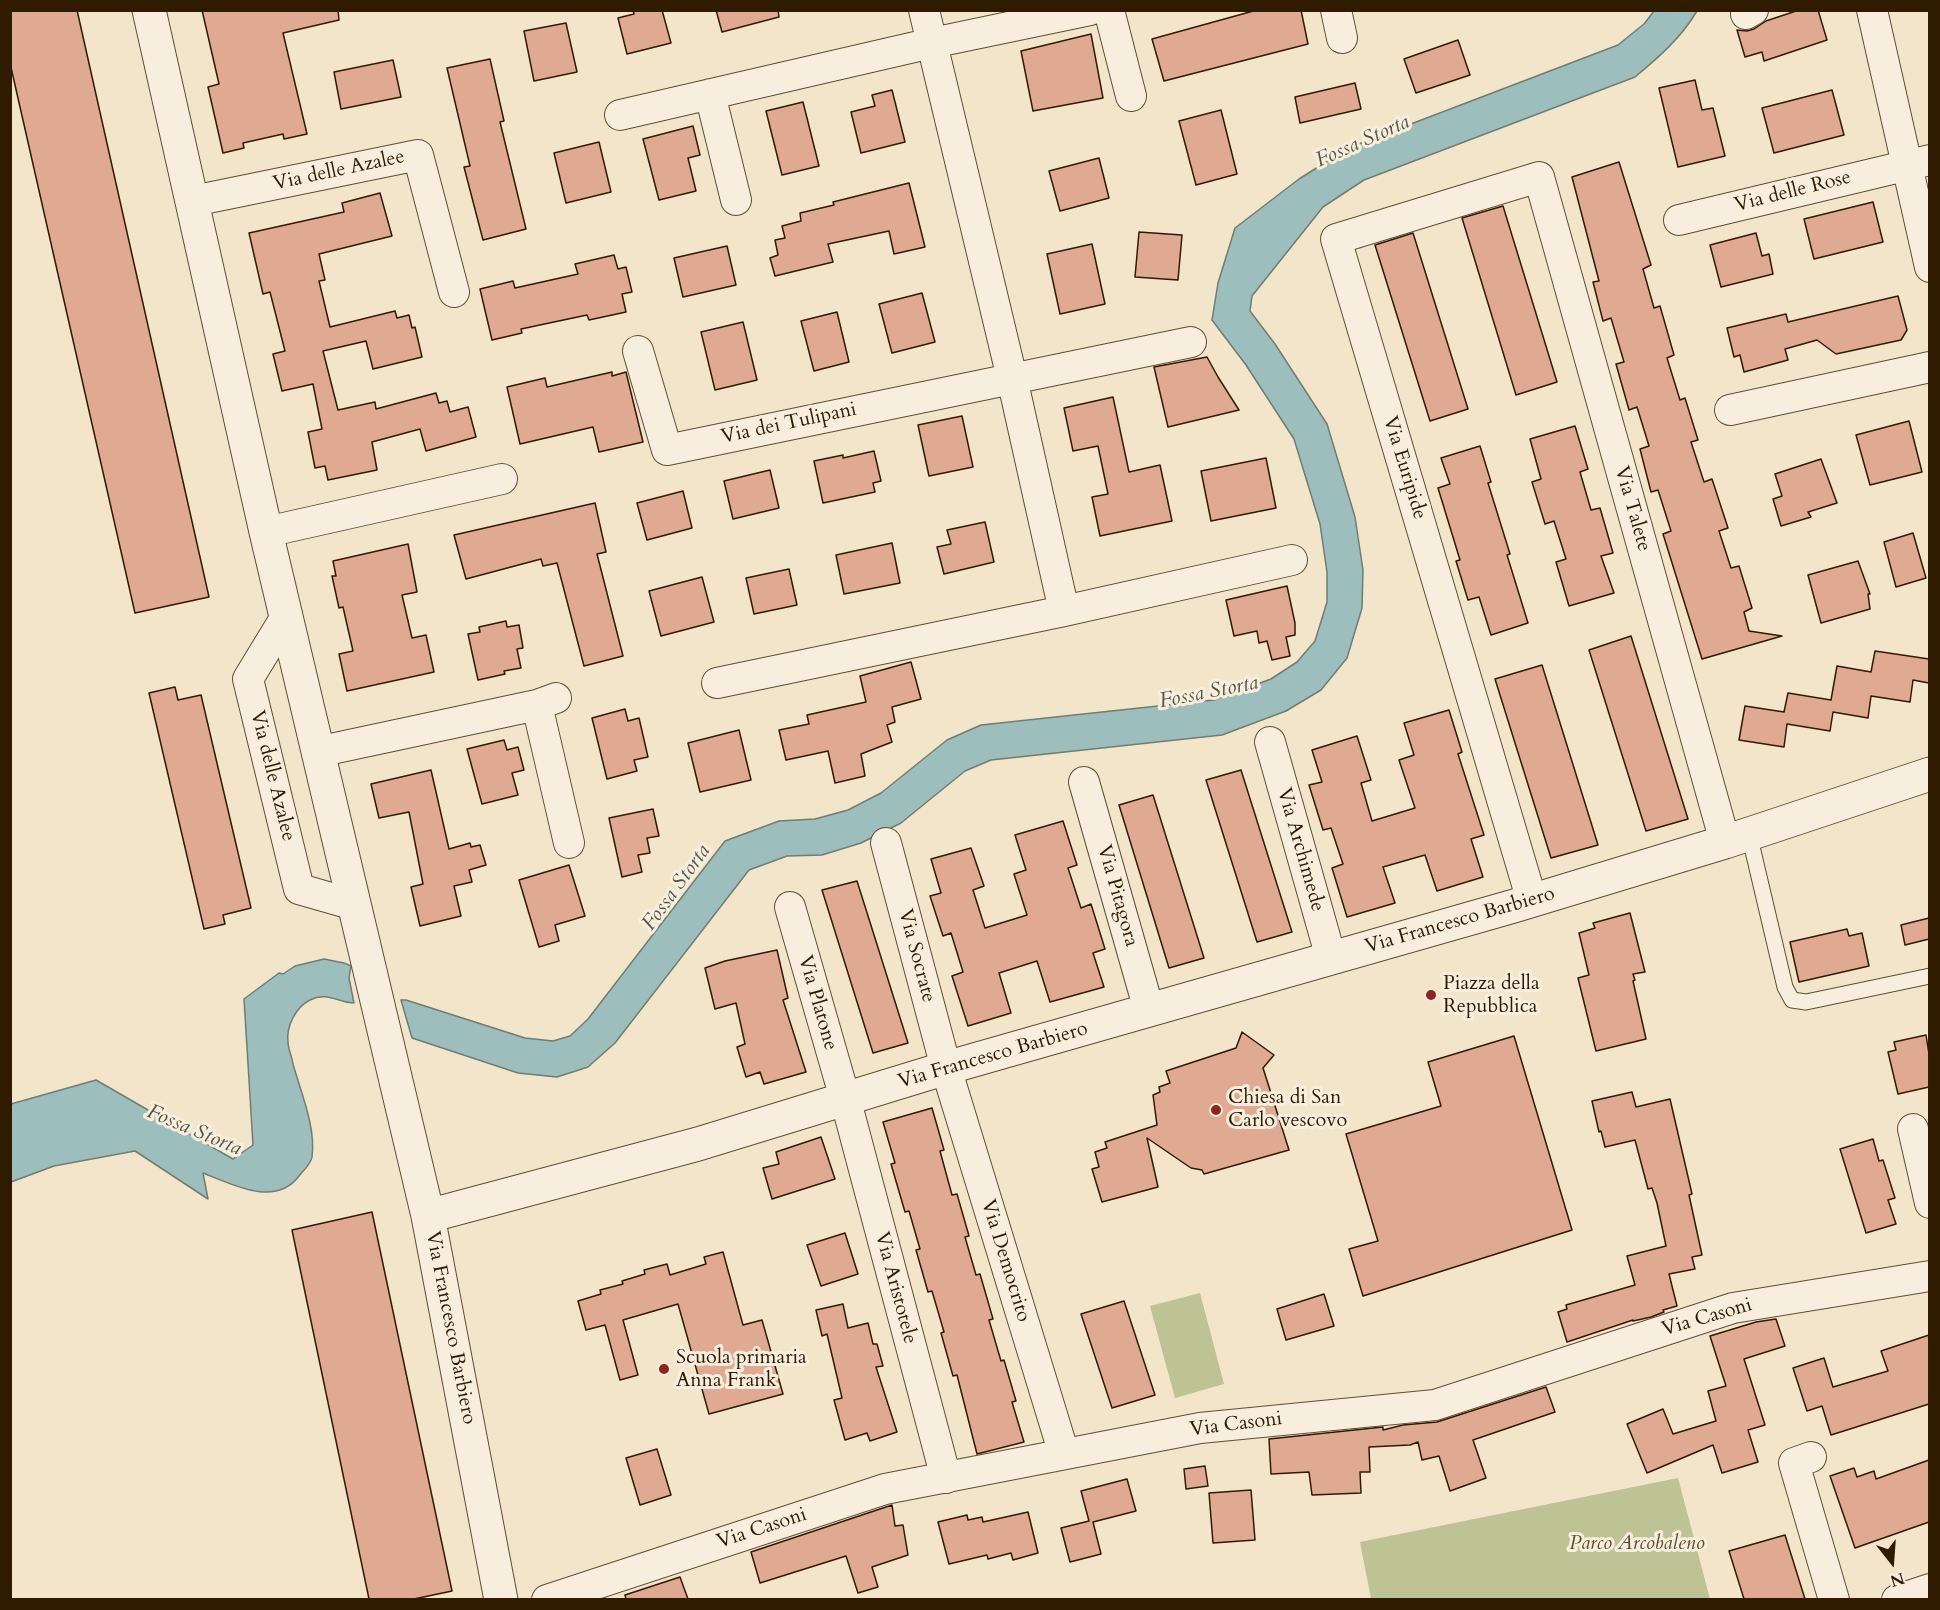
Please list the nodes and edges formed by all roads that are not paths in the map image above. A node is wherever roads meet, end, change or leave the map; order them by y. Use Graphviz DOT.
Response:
graph roads {
  1 [pos="149,10"];
  2 [pos="924,10"];
  3 [pos="1090,10"];
  4 [pos="1109,10"];
  5 [pos="1872,10"];
  6 [pos="932,42"];
  7 [pos="710,94"];
  8 [pos="1131,96"];
  9 [pos="621,115"];
  10 [pos="1918,162"];
  11 [pos="1539,177"];
  12 [pos="736,200"];
  13 [pos="193,201"];
  14 [pos="1679,220"];
  15 [pos="1929,267"];
  16 [pos="454,292"];
  17 [pos="1191,342"];
  18 [pos="638,351"];
  19 [pos="1929,367"];
  20 [pos="1012,378"];
  21 [pos="1730,410"];
  22 [pos="502,479"];
  23 [pos="266,532"];
  24 [pos="1292,560"];
  25 [pos="1064,611"];
  26 [pos="286,615"];
  27 [pos="717,683"];
  28 [pos="1270,742"];
  29 [pos="317,752"];
  30 [pos="1929,774"];
  31 [pos="1084,782"];
  32 [pos="1737,838"];
  33 [pos="569,843"];
  34 [pos="886,843"];
  35 [pos="1532,900"];
  36 [pos="355,905"];
  37 [pos="790,907"];
  38 [pos="1331,958"];
  39 [pos="1929,976"];
  40 [pos="1149,1011"];
  41 [pos="946,1068"];
  42 [pos="845,1099"];
  43 [pos="1913,1129"];
  44 [pos="1929,1203"];
  45 [pos="428,1216"];
  46 [pos="1929,1276"];
  47 [pos="1064,1454"];
  48 [pos="1811,1457"];
  49 [pos="946,1478"];
  50 [pos="1929,1590"];
  51 [pos="501,1599"];
  52 [pos="547,1599"];
  53 [pos="1834,1599"];
  54 [pos="1897,1599"];
  1 -- 13 [label="street"];
  2 -- 6 [label="street"];
  3 -- 6 [label="street"];
  4 -- 8 [label="street"];
  5 -- 10 [label="street"];
  6 -- 7 [label="street"];
  6 -- 20 [label="street"];
  7 -- 9 [label="street"];
  7 -- 12 [label="street"];
  10 -- 14 [label="street, Via delle Rose"];
  10 -- 15 [label="street"];
  11 -- 32 [label="street, Via Talete"];
  11 -- 35 [label="street, Via Euripide"];
  13 -- 16 [label="street, Via delle Azalee"];
  13 -- 23 [label="street"];
  17 -- 20 [label="street, Via dei Tulipani"];
  18 -- 20 [label="street, Via dei Tulipani"];
  19 -- 21 [label="street"];
  20 -- 25 [label="street"];
  22 -- 23 [label="street"];
  23 -- 26 [label="street"];
  24 -- 25 [label="street"];
  25 -- 27 [label="street"];
  26 -- 29 [label="street"];
  26 -- 36 [label="street, Via delle Azalee"];
  28 -- 38 [label="street, Via Archimede"];
  29 -- 33 [label="street"];
  29 -- 36 [label="street"];
  30 -- 32 [label="street, Via Francesco Barbiero"];
  31 -- 40 [label="street, Via Pitagora"];
  32 -- 35 [label="street, Via Francesco Barbiero"];
  32 -- 39 [label="lane"];
  34 -- 41 [label="street, Via Socrate"];
  35 -- 38 [label="street, Via Francesco Barbiero"];
  36 -- 45 [label="street"];
  37 -- 42 [label="street, Via Platone"];
  38 -- 40 [label="street, Via Francesco Barbiero"];
  40 -- 41 [label="street, Via Francesco Barbiero"];
  41 -- 42 [label="street, Via Francesco Barbiero"];
  41 -- 47 [label="street, Via Democrito"];
  42 -- 45 [label="street, Via Francesco Barbiero"];
  42 -- 49 [label="street, Via Aristotele"];
  43 -- 44 [label="street"];
  45 -- 51 [label="street, Via Francesco Barbiero"];
  46 -- 47 [label="street, Via Casoni"];
  47 -- 49 [label="street, Via Casoni"];
  48 -- 53 [label="street"];
  49 -- 52 [label="street, Via Casoni"];
  50 -- 54 [label="street"];
}
